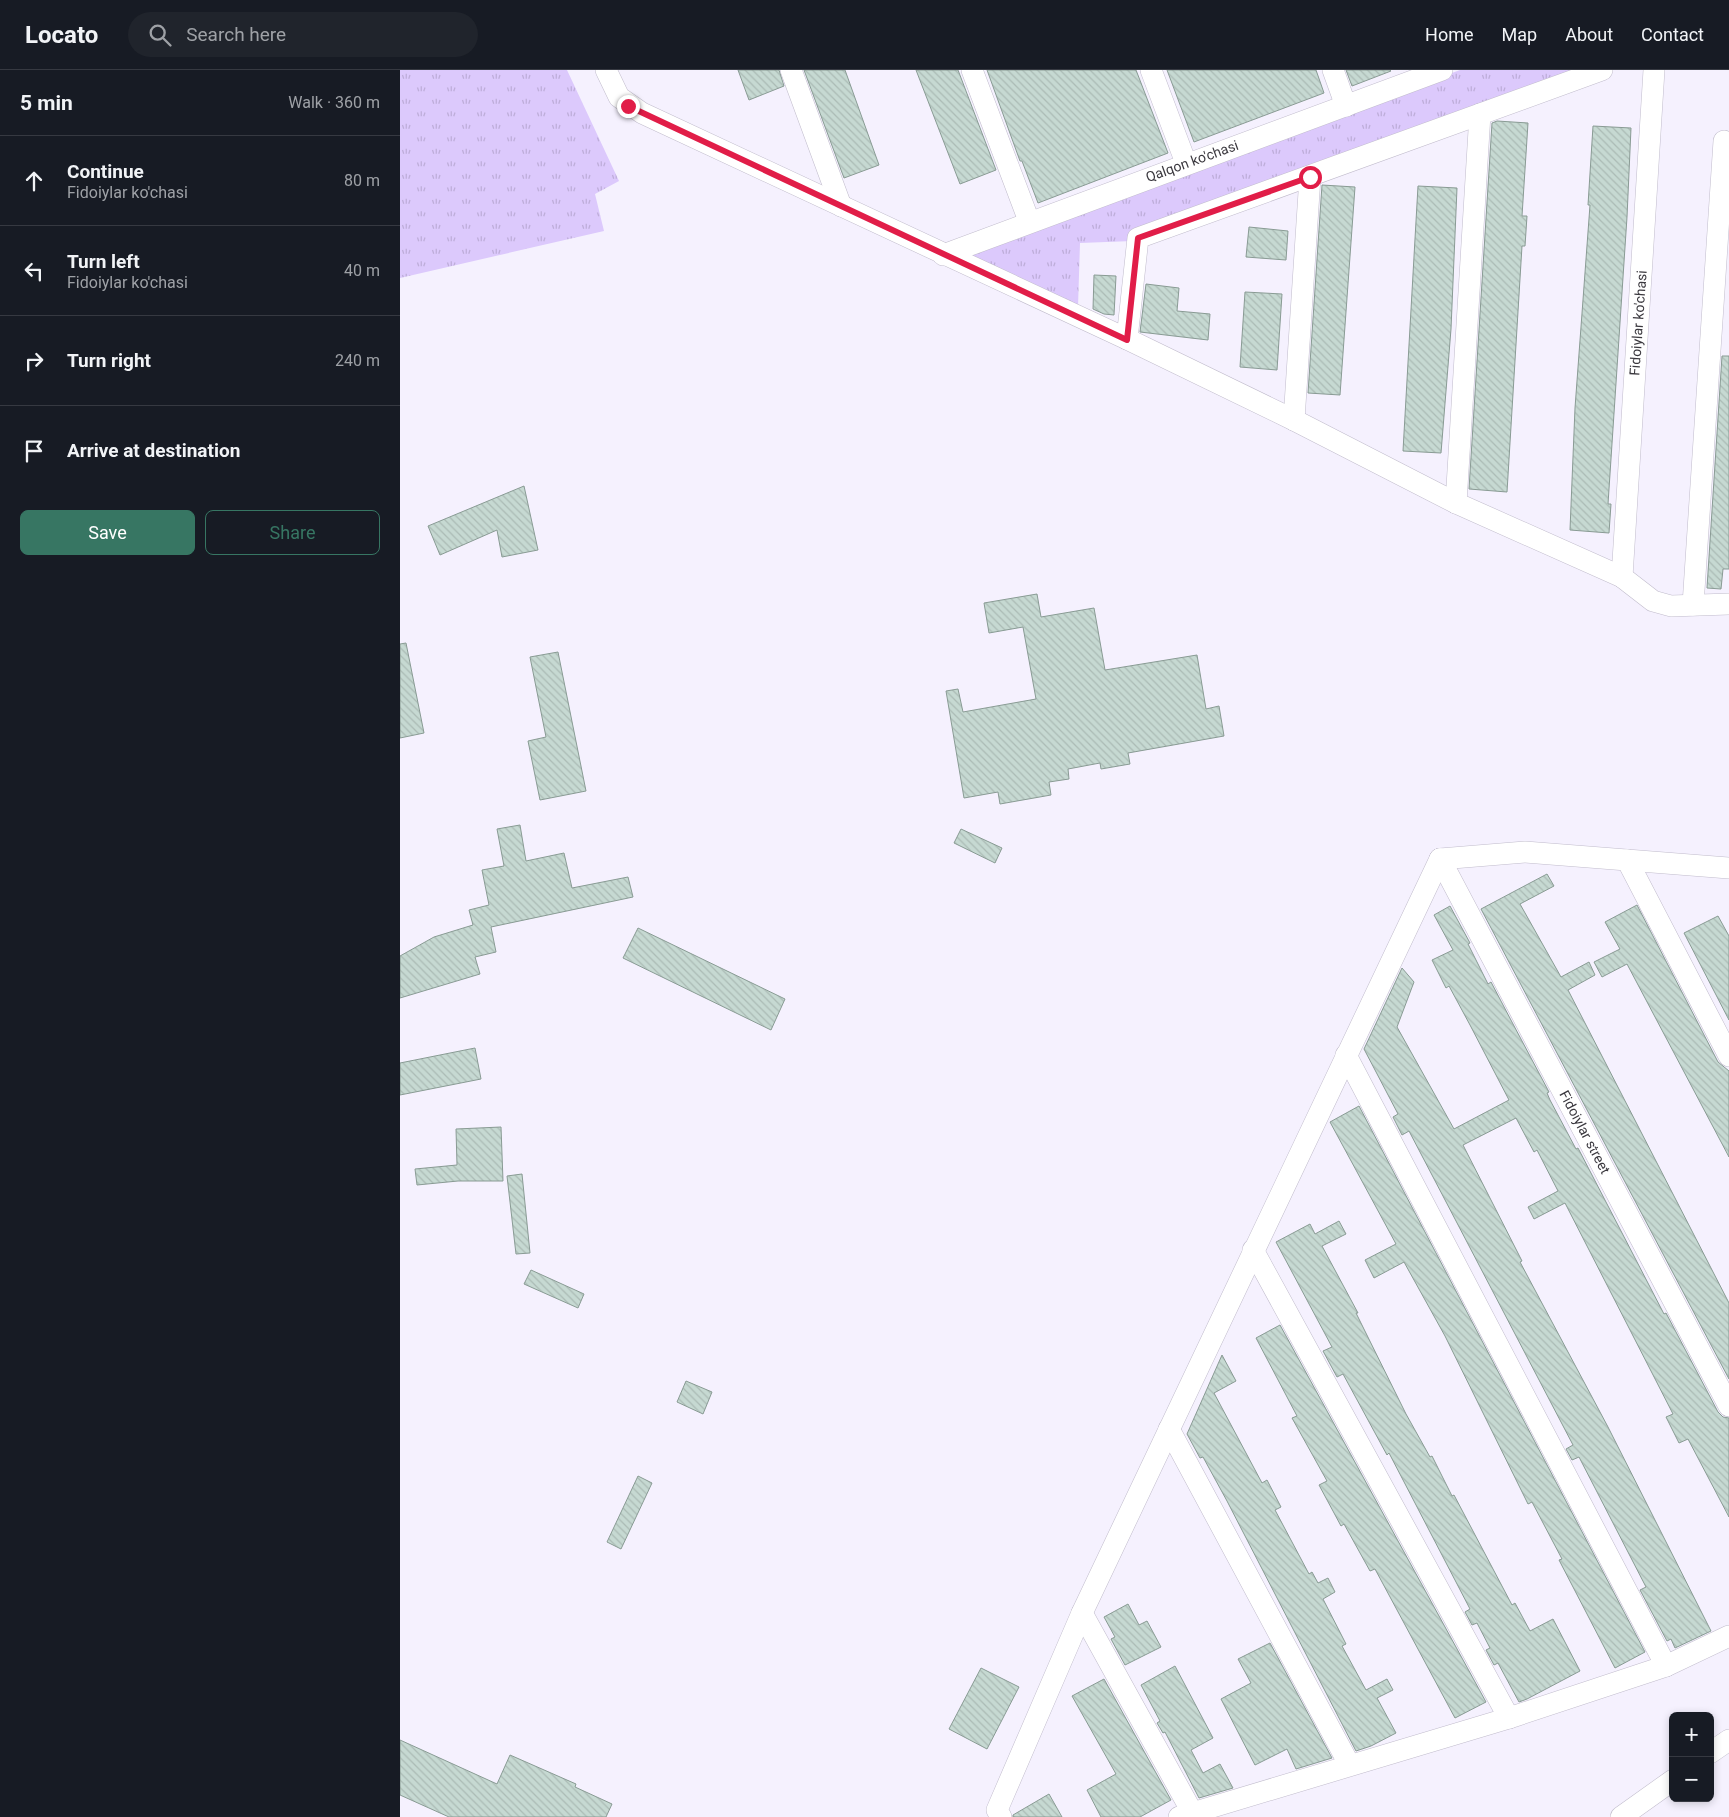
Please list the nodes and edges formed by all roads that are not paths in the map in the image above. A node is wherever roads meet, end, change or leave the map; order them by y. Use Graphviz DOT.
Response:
graph roads {
  1 [pos="606,70"];
  2 [pos="791,70"];
  3 [pos="972,70"];
  4 [pos="1151,70"];
  5 [pos="1332,70"];
  6 [pos="1442,70"];
  7 [pos="1602,70"];
  8 [pos="1654,70"];
  9 [pos="1346,106"];
  10 [pos="1480,114"];
  11 [pos="1724,141"];
  12 [pos="1186,163"];
  13 [pos="1310,177"];
  14 [pos="841,206"];
  15 [pos="1029,221"];
  16 [pos="944,255"];
  17 [pos="1127,340"];
  18 [pos="1294,420"];
  19 [pos="1456,503"];
  20 [pos="1622,577"];
  21 [pos="1729,604"];
  22 [pos="1693,605"];
  23 [pos="1440,859"];
  24 [pos="1626,860"];
  25 [pos="1729,868"];
  26 [pos="1346,1055"];
  27 [pos="1729,1056"];
  28 [pos="1253,1250"];
  29 [pos="1729,1406"];
  30 [pos="1170,1428"];
  31 [pos="1082,1612"];
  32 [pos="1729,1636"];
  33 [pos="1666,1666"];
  34 [pos="1509,1718"];
  35 [pos="1729,1740"];
  36 [pos="1714,1750"];
  37 [pos="1349,1764"];
  38 [pos="1669,1783"];
  39 [pos="1185,1815"];
  40 [pos="1001,1817"];
  41 [pos="1621,1817"];
  1 -- 14 [label="street"];
  2 -- 14 [label="street"];
  3 -- 15 [label="street"];
  4 -- 12 [label="street"];
  5 -- 9 [label="street"];
  6 -- 9 [label="street, Qalqon ko'chasi"];
  7 -- 10 [label="street"];
  8 -- 20 [label="street, Fidoiylar ko'chasi"];
  9 -- 12 [label="street, Qalqon ko'chasi"];
  10 -- 13 [label="street"];
  10 -- 19 [label="street"];
  11 -- 22 [label="street"];
  12 -- 15 [label="street, Qalqon ko'chasi"];
  13 -- 17 [label="street"];
  13 -- 18 [label="street"];
  14 -- 16 [label="street"];
  15 -- 16 [label="street, Qalqon ko'chasi"];
  16 -- 17 [label="street"];
  17 -- 18 [label="street"];
  18 -- 19 [label="street"];
  19 -- 20 [label="street"];
  20 -- 22 [label="street"];
  21 -- 22 [label="street"];
  23 -- 24 [label="street"];
  23 -- 26 [label="street"];
  23 -- 29 [label="street, Fidoiylar street"];
  24 -- 25 [label="street"];
  24 -- 27 [label="street"];
  26 -- 28 [label="street"];
  26 -- 33 [label="street"];
  28 -- 30 [label="street"];
  28 -- 34 [label="street"];
  30 -- 31 [label="street"];
  30 -- 37 [label="street"];
  31 -- 39 [label="street"];
  31 -- 40 [label="street"];
  32 -- 33 [label="street"];
  33 -- 34 [label="street"];
  34 -- 37 [label="street"];
  35 -- 36 [label="street"];
  37 -- 39 [label="street"];
  38 -- 41 [label="street"];
}
